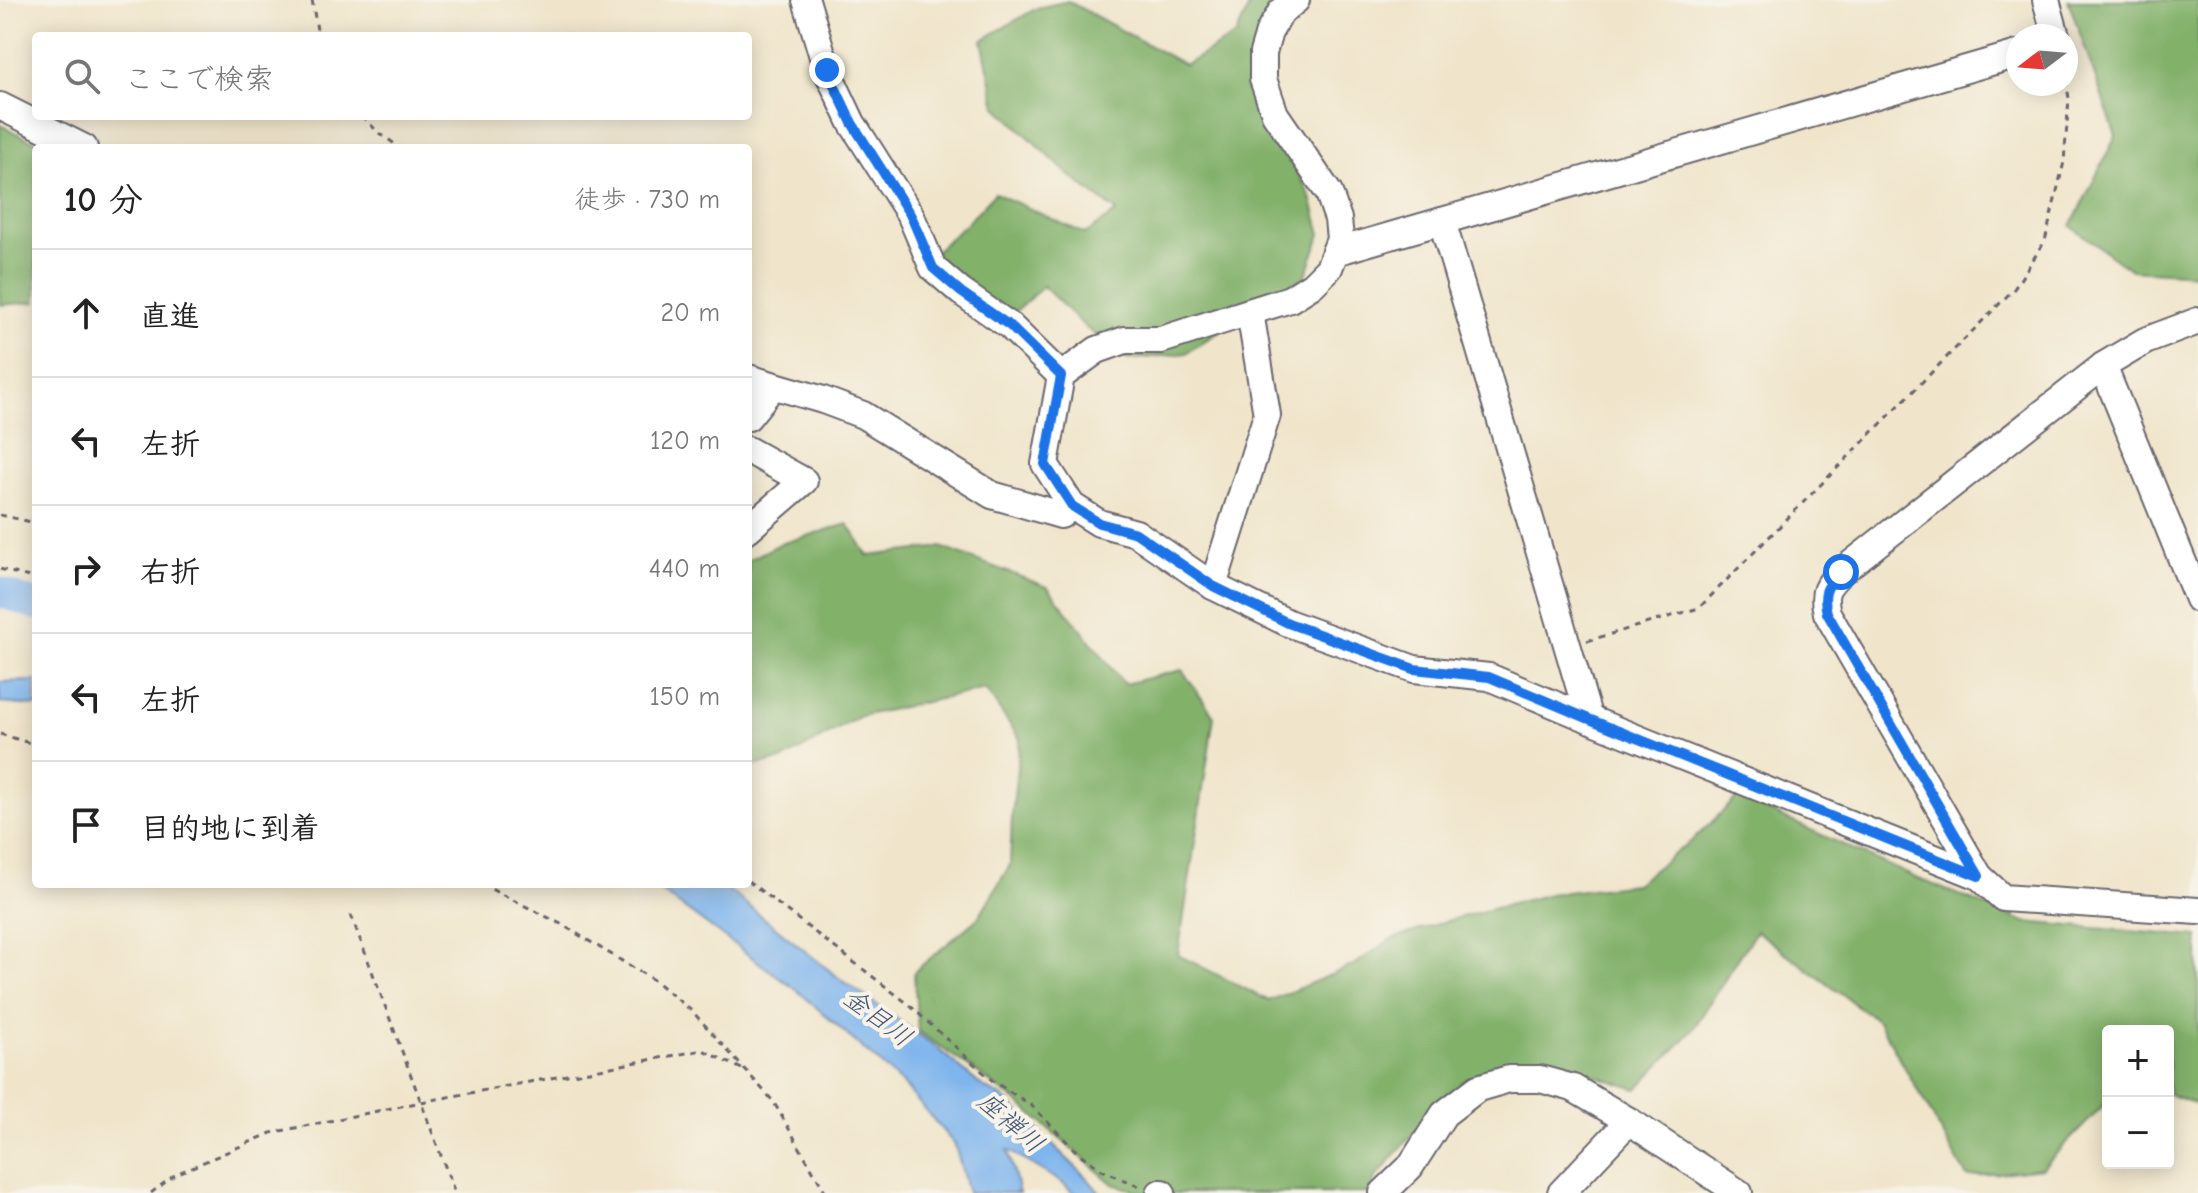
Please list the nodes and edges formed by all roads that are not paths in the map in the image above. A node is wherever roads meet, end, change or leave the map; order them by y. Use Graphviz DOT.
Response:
graph roads {
  1 [pos="806,0"];
  2 [pos="1296,0"];
  3 [pos="2046,0"];
  4 [pos="2053,24"];
  5 [pos="2006,57"];
  6 [pos="0,106"];
  7 [pos="76,144"];
  8 [pos="1442,221"];
  9 [pos="1335,252"];
  10 [pos="1250,312"];
  11 [pos="2198,321"];
  12 [pos="2103,366"];
  13 [pos="1061,376"];
  14 [pos="760,382"];
  15 [pos="752,405"];
  16 [pos="752,452"];
  17 [pos="1045,464"];
  18 [pos="1072,506"];
  19 [pos="1032,507"];
  20 [pos="752,526"];
  21 [pos="1213,586"];
  22 [pos="2198,599"];
  23 [pos="1589,719"];
  24 [pos="1979,876"];
  25 [pos="2198,911"];
  26 [pos="1629,1121"];
  27 [pos="1383,1193"];
  28 [pos="1561,1193"];
  29 [pos="1739,1193"];
  1 -- 13 [label="street"];
  2 -- 9 [label="street"];
  3 -- 4 [label="street"];
  5 -- 8 [label="street"];
  6 -- 7 [label="street"];
  8 -- 9 [label="street"];
  8 -- 23 [label="street"];
  9 -- 10 [label="street"];
  10 -- 13 [label="street"];
  10 -- 21 [label="street"];
  11 -- 12 [label="street"];
  12 -- 22 [label="street"];
  12 -- 24 [label="street"];
  13 -- 17 [label="street"];
  14 -- 15 [label="street"];
  14 -- 19 [label="street"];
  16 -- 20 [label="street"];
  17 -- 18 [label="street"];
  17 -- 19 [label="street"];
  18 -- 19 [label="street"];
  18 -- 21 [label="street"];
  21 -- 23 [label="street"];
  23 -- 24 [label="street"];
  24 -- 25 [label="street"];
  26 -- 27 [label="street"];
  26 -- 28 [label="street"];
  26 -- 29 [label="street"];
}
